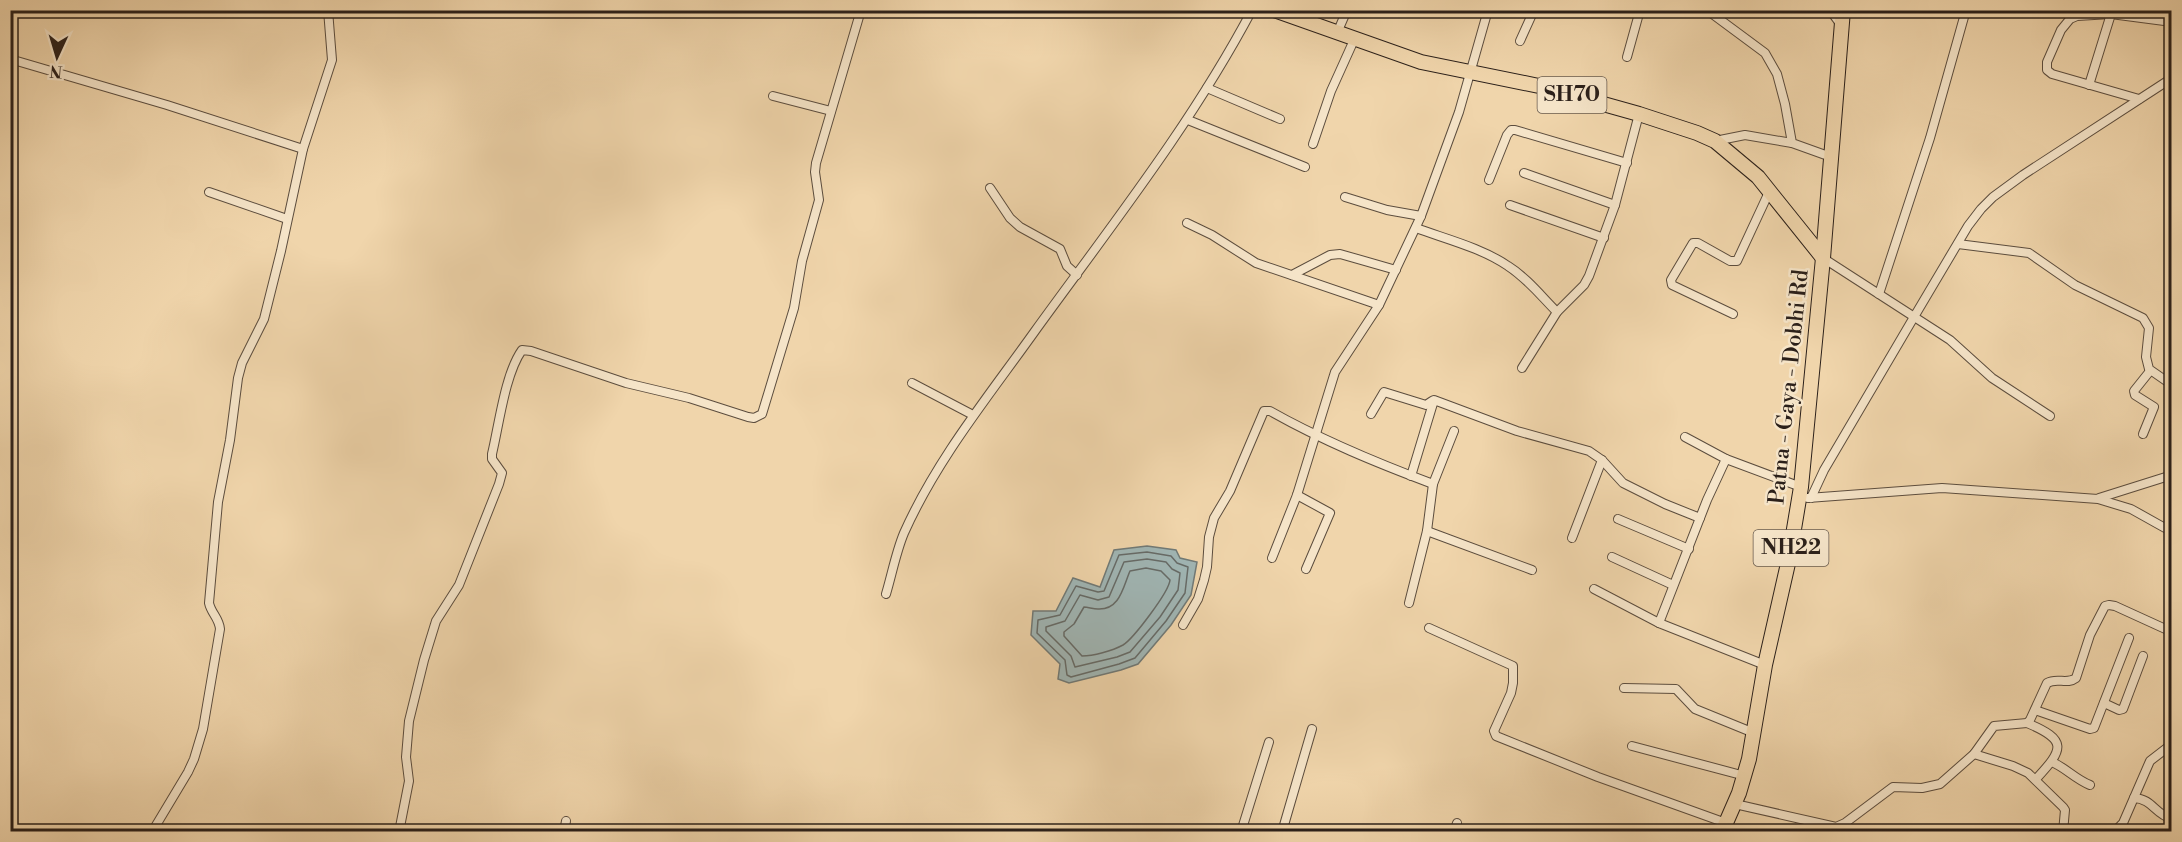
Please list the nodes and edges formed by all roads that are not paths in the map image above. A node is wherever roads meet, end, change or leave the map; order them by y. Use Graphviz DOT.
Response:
graph roads {
  1 [pos="328,10"];
  2 [pos="861,10"];
  3 [pos="1252,10"];
  4 [pos="1274,10"];
  5 [pos="1347,10"];
  6 [pos="1488,10"];
  7 [pos="1534,10"];
  8 [pos="1640,10"];
  9 [pos="1707,10"];
  10 [pos="1830,10"];
  11 [pos="1843,10"];
  12 [pos="1966,10"];
  13 [pos="2111,14"];
  14 [pos="2172,22"];
  15 [pos="1841,25"];
  16 [pos="1336,33"];
  17 [pos="1354,40"];
  18 [pos="1520,41"];
  19 [pos="1627,57"];
  20 [pos="10,59"];
  21 [pos="1470,73"];
  22 [pos="2172,78"];
  23 [pos="2089,85"];
  24 [pos="1207,88"];
  25 [pos="773,96"];
  26 [pos="2139,99"];
  27 [pos="831,111"];
  28 [pos="1640,114"];
  29 [pos="1280,119"];
  30 [pos="1188,120"];
  31 [pos="1715,141"];
  32 [pos="1792,143"];
  33 [pos="1313,144"];
  34 [pos="303,149"];
  35 [pos="1831,157"];
  36 [pos="1627,163"];
  37 [pos="1305,167"];
  38 [pos="1524,173"];
  39 [pos="1489,180"];
  40 [pos="990,188"];
  41 [pos="1770,190"];
  42 [pos="208,192"];
  43 [pos="1345,197"];
  44 [pos="1510,205"];
  45 [pos="1615,205"];
  46 [pos="1421,216"];
  47 [pos="287,219"];
  48 [pos="1187,223"];
  49 [pos="1416,228"];
  50 [pos="1604,238"];
  51 [pos="1958,244"];
  52 [pos="1823,258"];
  53 [pos="1396,270"];
  54 [pos="1077,275"];
  55 [pos="1292,275"];
  56 [pos="1879,294"];
  57 [pos="1379,305"];
  58 [pos="1557,312"];
  59 [pos="1733,314"];
  60 [pos="1914,317"];
  61 [pos="1522,368"];
  62 [pos="2150,371"];
  63 [pos="912,383"];
  64 [pos="2172,385"];
  65 [pos="1432,401"];
  66 [pos="1371,414"];
  67 [pos="973,415"];
  68 [pos="2050,416"];
  69 [pos="1454,430"];
  70 [pos="2143,434"];
  71 [pos="1314,436"];
  72 [pos="1685,437"];
  73 [pos="1726,459"];
  74 [pos="1602,460"];
  75 [pos="2172,475"];
  76 [pos="1411,476"];
  77 [pos="1433,484"];
  78 [pos="1297,495"];
  79 [pos="1804,495"];
  80 [pos="2098,498"];
  81 [pos="1700,518"];
  82 [pos="1618,519"];
  83 [pos="2165,528"];
  84 [pos="1427,531"];
  85 [pos="1572,538"];
  86 [pos="1689,549"];
  87 [pos="1612,557"];
  88 [pos="1272,558"];
  89 [pos="1306,569"];
  90 [pos="1532,570"];
  91 [pos="1673,585"];
  92 [pos="1594,589"];
  93 [pos="886,594"];
  94 [pos="1409,603"];
  95 [pos="1659,623"];
  96 [pos="1183,625"];
  97 [pos="1428,628"];
  98 [pos="2172,632"];
  99 [pos="2129,638"];
  100 [pos="2144,656"];
  101 [pos="1765,665"];
  102 [pos="1624,688"];
  103 [pos="2104,703"];
  104 [pos="2035,711"];
  105 [pos="2026,723"];
  106 [pos="1312,729"];
  107 [pos="1754,733"];
  108 [pos="1269,742"];
  109 [pos="2172,744"];
  110 [pos="1632,746"];
  111 [pos="1974,754"];
  112 [pos="2052,762"];
  113 [pos="1745,776"];
  114 [pos="2036,779"];
  115 [pos="2090,785"];
  116 [pos="2134,798"];
  117 [pos="1734,804"];
  118 [pos="2172,819"];
  119 [pos="566,821"];
  120 [pos="1724,827"];
  121 [pos="152,831"];
  122 [pos="399,831"];
  123 [pos="564,831"];
  124 [pos="1240,831"];
  125 [pos="1282,831"];
  126 [pos="2063,831"];
  127 [pos="2109,831"];
  1 -- 34 [label="street"];
  2 -- 27 [label="street"];
  3 -- 24 [label="street"];
  4 -- 16 [label="main road, SH70"];
  5 -- 16 [label="street"];
  6 -- 21 [label="street"];
  7 -- 18 [label="street"];
  8 -- 19 [label="street"];
  9 -- 32 [label="street"];
  10 -- 15 [label="street"];
  11 -- 15 [label="main road, Patna - Gaya - Dobhi Rd / NH22"];
  12 -- 56 [label="street"];
  13 -- 14 [label="street"];
  13 -- 23 [label="street"];
  13 -- 23 [label="street"];
  15 -- 35 [label="main road, Patna - Gaya - Dobhi Rd / NH22"];
  16 -- 17 [label="main road, SH70"];
  17 -- 21 [label="main road, SH70"];
  17 -- 33 [label="street"];
  20 -- 34 [label="street"];
  21 -- 28 [label="main road, SH70"];
  21 -- 46 [label="street"];
  22 -- 26 [label="street"];
  23 -- 26 [label="street"];
  24 -- 29 [label="street"];
  24 -- 30 [label="street"];
  25 -- 27 [label="street"];
  26 -- 51 [label="street"];
  27 -- 122 [label="street"];
  28 -- 31 [label="main road, SH70"];
  28 -- 36 [label="street"];
  30 -- 37 [label="street"];
  30 -- 54 [label="street"];
  31 -- 32 [label="street"];
  31 -- 41 [label="main road, SH70"];
  32 -- 35 [label="street"];
  34 -- 47 [label="street"];
  35 -- 52 [label="main road, Patna - Gaya - Dobhi Rd / NH22"];
  36 -- 39 [label="street"];
  36 -- 45 [label="street"];
  38 -- 45 [label="street"];
  40 -- 54 [label="street"];
  41 -- 52 [label="main road, SH70"];
  41 -- 59 [label="street"];
  42 -- 47 [label="street"];
  43 -- 46 [label="street"];
  44 -- 50 [label="street"];
  45 -- 50 [label="street"];
  46 -- 49 [label="street"];
  47 -- 121 [label="street"];
  48 -- 55 [label="street"];
  49 -- 53 [label="street"];
  49 -- 58 [label="street"];
  50 -- 58 [label="street"];
  51 -- 60 [label="street"];
  51 -- 62 [label="street"];
  52 -- 56 [label="street"];
  52 -- 79 [label="main road, Patna - Gaya - Dobhi Rd / NH22"];
  53 -- 55 [label="street"];
  53 -- 57 [label="street"];
  54 -- 67 [label="street"];
  55 -- 57 [label="street"];
  56 -- 60 [label="street"];
  57 -- 71 [label="street"];
  58 -- 61 [label="street"];
  60 -- 68 [label="street"];
  60 -- 79 [label="street"];
  62 -- 64 [label="street"];
  62 -- 70 [label="street"];
  63 -- 67 [label="street"];
  65 -- 66 [label="street"];
  65 -- 74 [label="street"];
  65 -- 76 [label="street"];
  67 -- 93 [label="street"];
  69 -- 77 [label="street"];
  71 -- 76 [label="street"];
  71 -- 78 [label="street"];
  71 -- 96 [label="street"];
  72 -- 73 [label="street"];
  73 -- 79 [label="street"];
  73 -- 81 [label="street"];
  74 -- 81 [label="street"];
  74 -- 85 [label="street"];
  75 -- 80 [label="street"];
  76 -- 77 [label="street"];
  77 -- 84 [label="street"];
  78 -- 88 [label="street"];
  78 -- 89 [label="street"];
  79 -- 80 [label="street"];
  79 -- 101 [label="main road, Patna - Gaya - Dobhi Rd / NH22"];
  80 -- 83 [label="street"];
  81 -- 86 [label="street"];
  82 -- 86 [label="street"];
  84 -- 90 [label="street"];
  84 -- 94 [label="street"];
  86 -- 91 [label="street"];
  87 -- 91 [label="street"];
  91 -- 95 [label="street"];
  92 -- 95 [label="street"];
  95 -- 101 [label="street"];
  97 -- 120 [label="street"];
  98 -- 104 [label="street"];
  99 -- 103 [label="street"];
  100 -- 103 [label="street"];
  101 -- 107 [label="main road, Patna - Gaya - Dobhi Rd / NH22"];
  102 -- 107 [label="street"];
  103 -- 104 [label="street"];
  104 -- 105 [label="street"];
  105 -- 111 [label="street"];
  105 -- 112 [label="street"];
  106 -- 125 [label="street"];
  107 -- 113 [label="main road, Patna - Gaya - Dobhi Rd / NH22"];
  108 -- 124 [label="street"];
  109 -- 116 [label="street"];
  110 -- 113 [label="street"];
  111 -- 114 [label="street"];
  111 -- 117 [label="street"];
  112 -- 114 [label="street"];
  112 -- 115 [label="street"];
  113 -- 117 [label="main road, Patna - Gaya - Dobhi Rd / NH22"];
  114 -- 126 [label="street"];
  116 -- 118 [label="street"];
  116 -- 127 [label="street"];
  117 -- 120 [label="main road, Patna - Gaya - Dobhi Rd / NH22"];
  119 -- 123 [label="street"];
}
